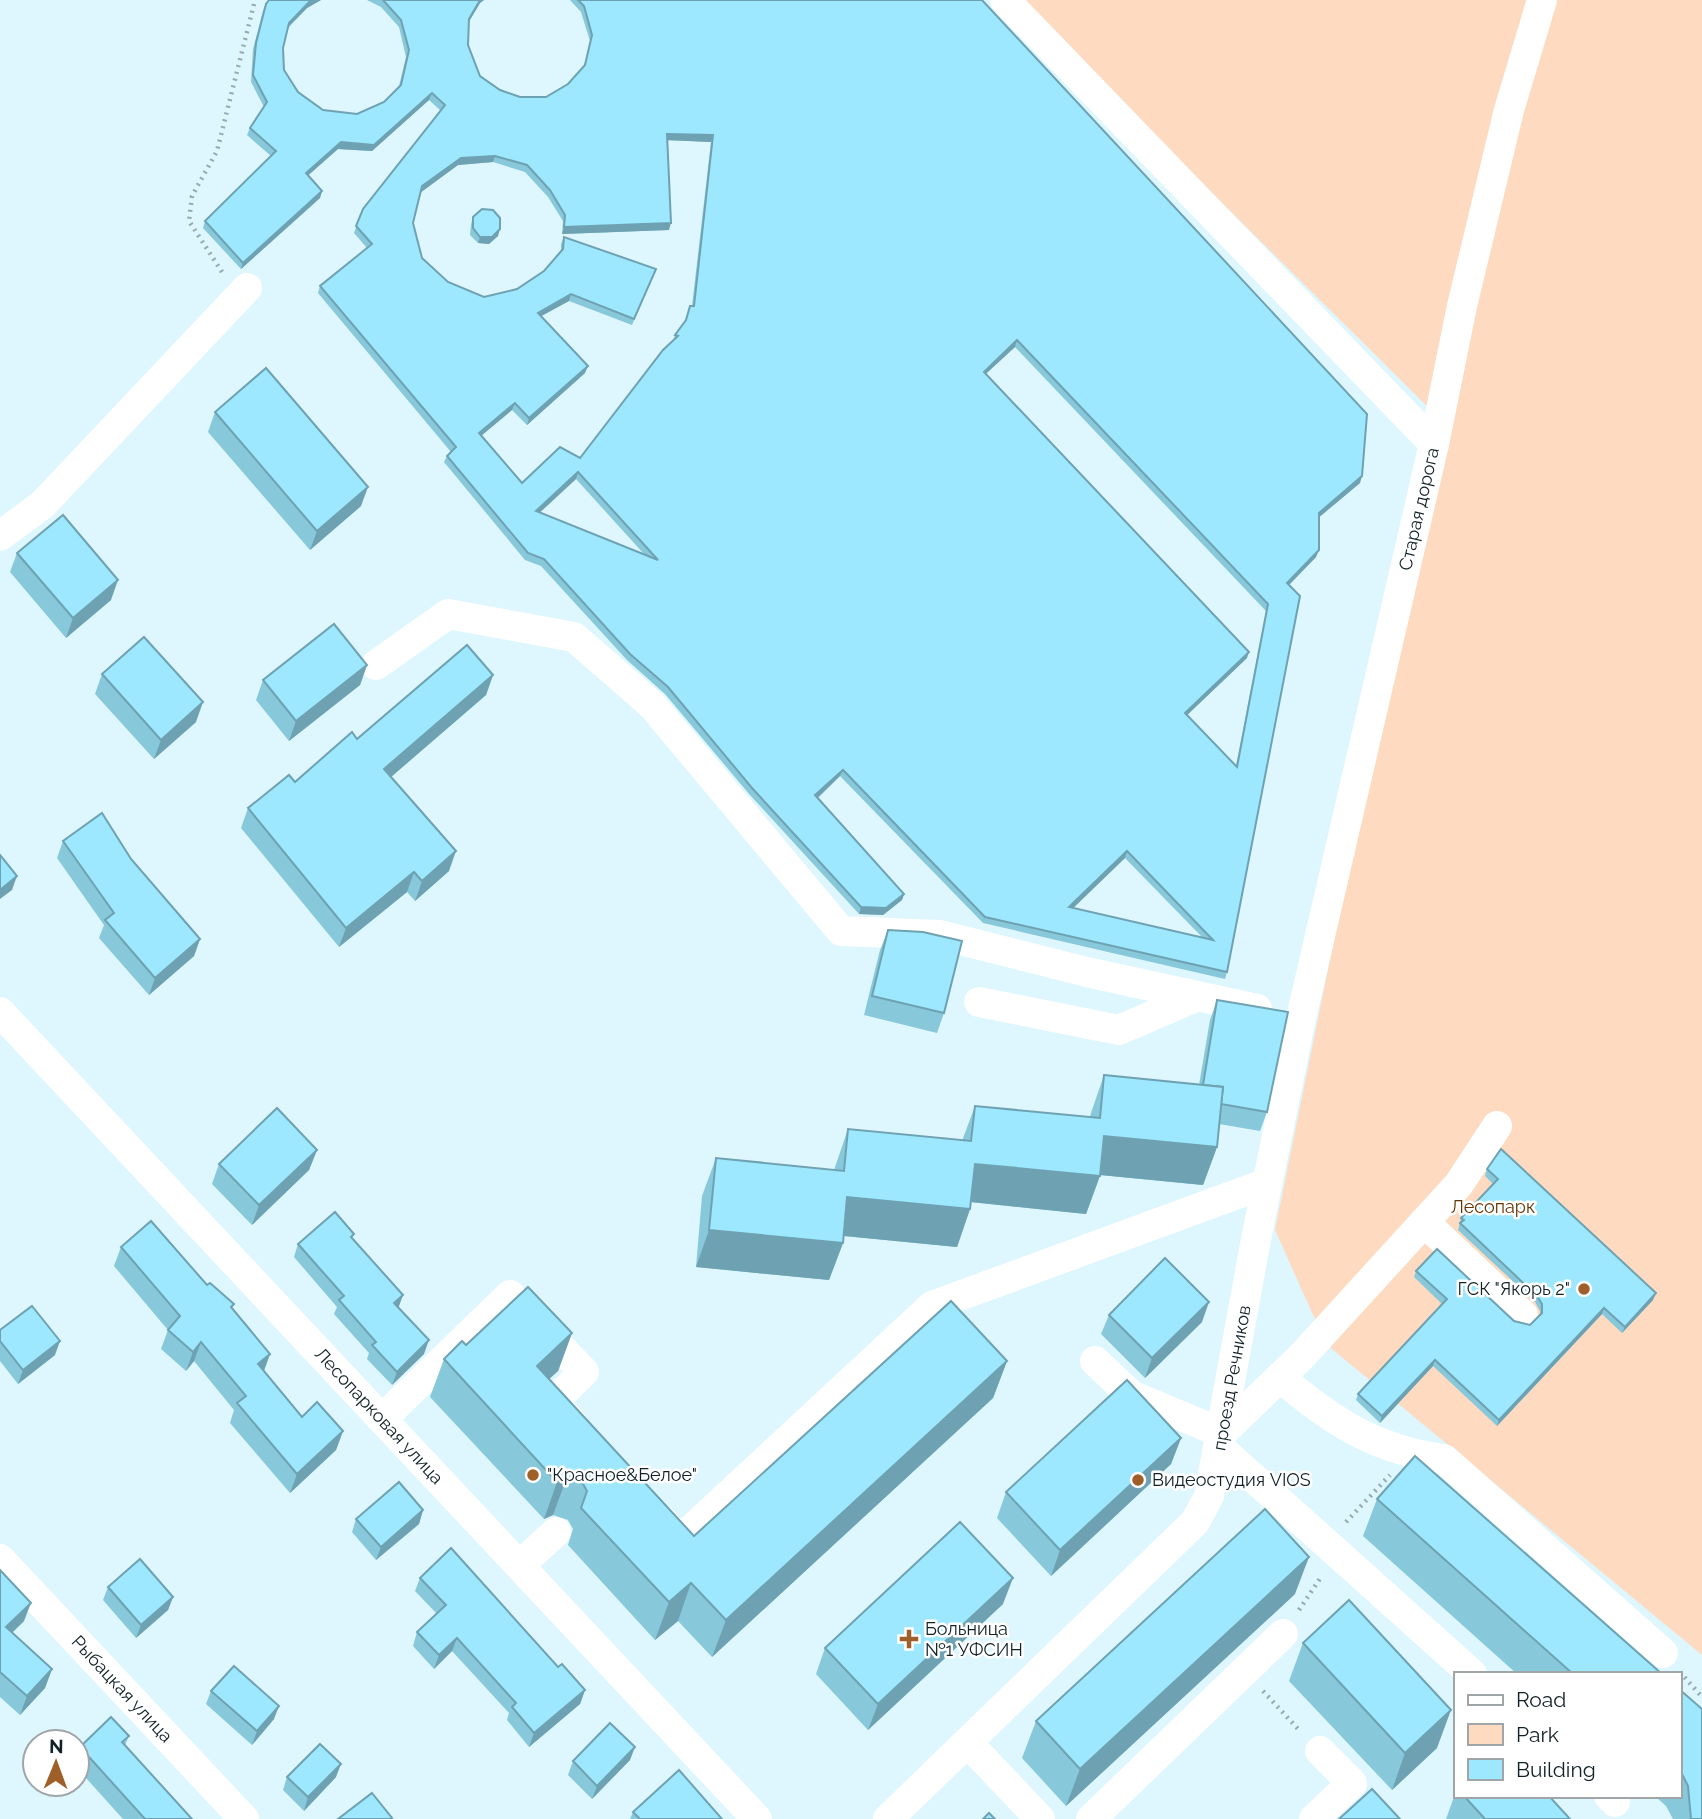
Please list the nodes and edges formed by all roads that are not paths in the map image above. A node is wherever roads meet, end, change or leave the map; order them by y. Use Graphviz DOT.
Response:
graph roads {
  1 [pos="1005,0"];
  2 [pos="1542,0"];
  3 [pos="243,291"];
  4 [pos="1434,444"];
  5 [pos="0,536"];
  6 [pos="376,665"];
  7 [pos="1198,996"];
  8 [pos="979,1002"];
  9 [pos="0,1012"];
  10 [pos="1301,1018"];
  11 [pos="1497,1126"];
  12 [pos="1268,1183"];
  13 [pos="1424,1222"];
  14 [pos="1523,1314"];
  15 [pos="1095,1361"];
  16 [pos="1280,1377"];
  17 [pos="382,1419"];
  18 [pos="1221,1440"];
  19 [pos="591,1443"];
  20 [pos="646,1502"];
  21 [pos="556,1532"];
  22 [pos="0,1559"];
  23 [pos="520,1565"];
  24 [pos="1283,1634"];
  25 [pos="1663,1653"];
  26 [pos="1470,1672"];
  27 [pos="968,1743"];
  28 [pos="1320,1751"];
  29 [pos="244,1819"];
  30 [pos="757,1819"];
  31 [pos="888,1819"];
  32 [pos="1040,1819"];
  33 [pos="1091,1819"];
  34 [pos="1314,1819"];
  1 -- 4 [label="street"];
  2 -- 4 [label="street, Старая дорога"];
  3 -- 5 [label="street"];
  4 -- 10 [label="street, Старая дорога"];
  6 -- 7 [label="street"];
  7 -- 8 [label="street"];
  7 -- 10 [label="street"];
  9 -- 17 [label="street, Лесопарковая улица"];
  10 -- 12 [label="street, проезд Речников"];
  11 -- 13 [label="street"];
  12 -- 18 [label="street, проезд Речников"];
  12 -- 20 [label="street"];
  13 -- 14 [label="street"];
  13 -- 16 [label="street"];
  15 -- 18 [label="street"];
  16 -- 18 [label="street"];
  16 -- 25 [label="street"];
  17 -- 19 [label="street"];
  17 -- 23 [label="street, Лесопарковая улица"];
  18 -- 26 [label="street"];
  18 -- 27 [label="street, проезд Речников"];
  21 -- 23 [label="street"];
  22 -- 29 [label="street, Рыбацкая улица"];
  23 -- 30 [label="street, Лесопарковая улица"];
  24 -- 33 [label="street"];
  27 -- 31 [label="street, проезд Речников"];
  27 -- 32 [label="street"];
  28 -- 34 [label="street"];
}
